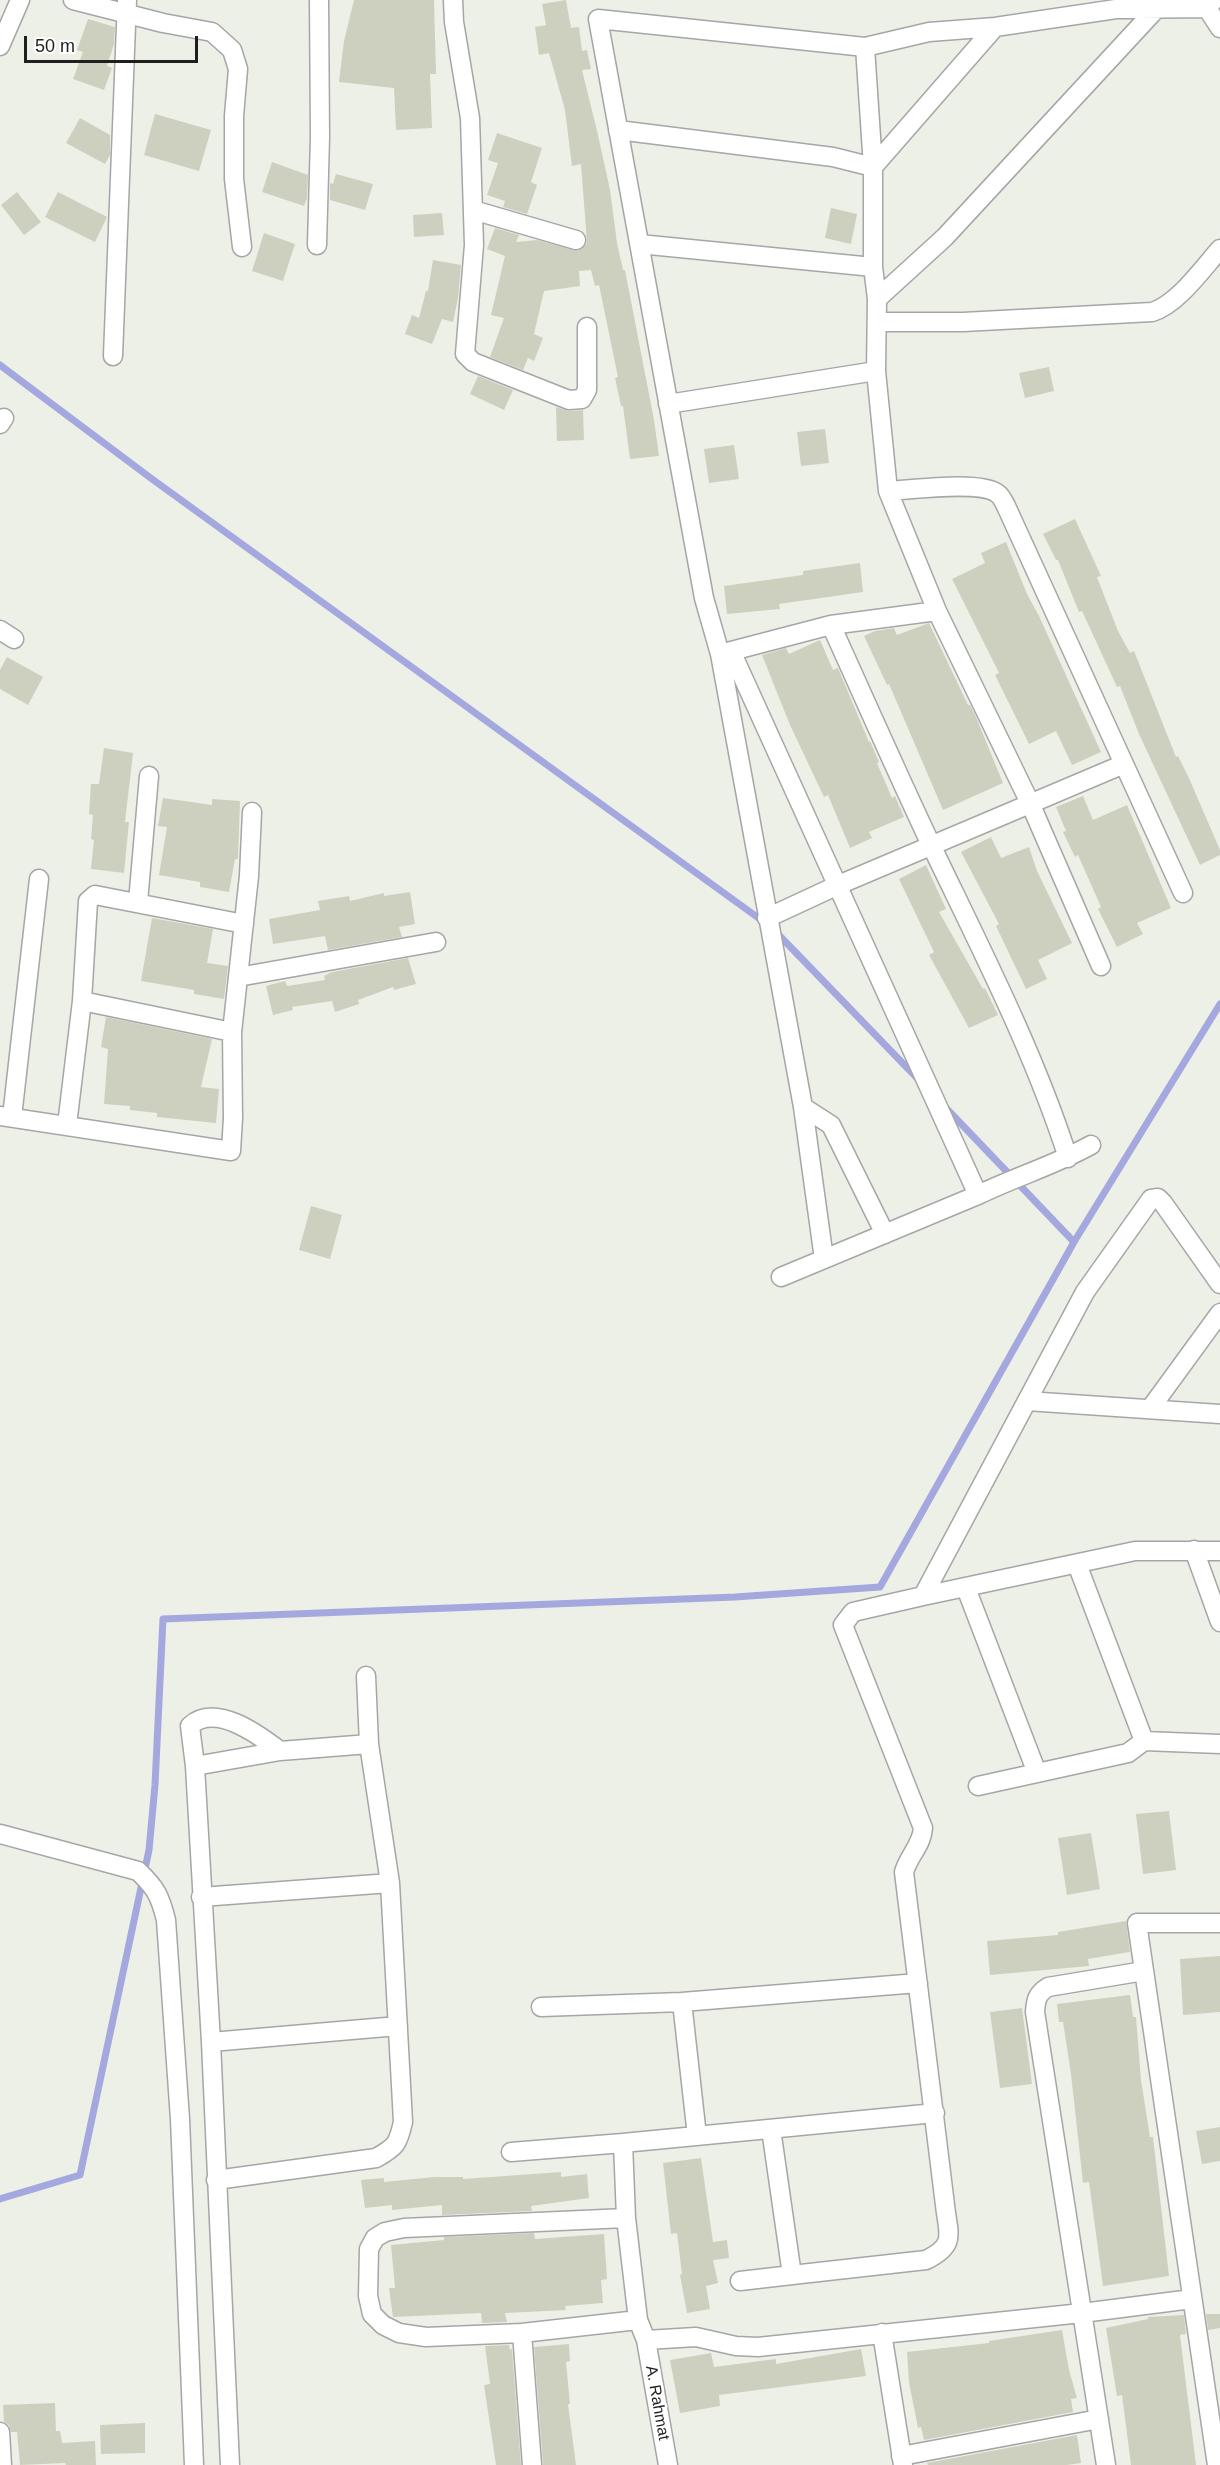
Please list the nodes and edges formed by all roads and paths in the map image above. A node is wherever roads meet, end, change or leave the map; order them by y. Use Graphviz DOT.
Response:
graph roads {
  1 [pos="20,0"];
  2 [pos="73,0"];
  3 [pos="319,0"];
  4 [pos="453,0"];
  5 [pos="1211,4"];
  6 [pos="127,7"];
  7 [pos="1156,8"];
  8 [pos="995,27"];
  9 [pos="1220,28"];
  10 [pos="0,46"];
  11 [pos="865,47"];
  12 [pos="618,130"];
  13 [pos="873,167"];
  14 [pos="473,210"];
  15 [pos="576,240"];
  16 [pos="639,244"];
  17 [pos="317,246"];
  18 [pos="242,247"];
  19 [pos="1220,249"];
  20 [pos="873,267"];
  21 [pos="877,299"];
  22 [pos="877,322"];
  23 [pos="587,327"];
  24 [pos="113,356"];
  25 [pos="876,371"];
  26 [pos="668,405"];
  27 [pos="888,491"];
  28 [pos="937,611"];
  29 [pos="831,625"];
  30 [pos="726,653"];
  31 [pos="1124,764"];
  32 [pos="149,776"];
  33 [pos="1030,803"];
  34 [pos="252,812"];
  35 [pos="932,846"];
  36 [pos="39,879"];
  37 [pos="836,886"];
  38 [pos="1183,893"];
  39 [pos="138,902"];
  40 [pos="768,923"];
  41 [pos="244,924"];
  42 [pos="436,942"];
  43 [pos="1101,966"];
  44 [pos="238,977"];
  45 [pos="82,1001"];
  46 [pos="232,1032"];
  47 [pos="803,1107"];
  48 [pos="6,1116"];
  49 [pos="67,1125"];
  50 [pos="1091,1145"];
  51 [pos="1068,1158"];
  52 [pos="978,1195"];
  53 [pos="885,1234"];
  54 [pos="824,1259"];
  55 [pos="781,1276"];
  56 [pos="1220,1284"];
  57 [pos="1220,1313"];
  58 [pos="1027,1401"];
  59 [pos="1150,1409"];
  60 [pos="1220,1414"];
  61 [pos="1194,1550"];
  62 [pos="1220,1551"];
  63 [pos="1077,1564"];
  64 [pos="966,1588"];
  65 [pos="923,1596"];
  66 [pos="1220,1622"];
  67 [pos="366,1676"];
  68 [pos="1144,1742"];
  69 [pos="369,1744"];
  70 [pos="1220,1744"];
  71 [pos="280,1751"];
  72 [pos="195,1766"];
  73 [pos="1037,1773"];
  74 [pos="978,1786"];
  75 [pos="1,1834"];
  76 [pos="390,1883"];
  77 [pos="201,1897"];
  78 [pos="1220,1923"];
  79 [pos="1144,1971"];
  80 [pos="918,1983"];
  81 [pos="682,2002"];
  82 [pos="541,2007"];
  83 [pos="398,2026"];
  84 [pos="211,2042"];
  85 [pos="935,2113"];
  86 [pos="771,2129"];
  87 [pos="697,2136"];
  88 [pos="623,2143"];
  89 [pos="511,2152"];
  90 [pos="216,2180"];
  91 [pos="626,2218"];
  92 [pos="792,2275"];
  93 [pos="740,2281"];
  94 [pos="1192,2299"];
  95 [pos="1082,2313"];
  96 [pos="638,2320"];
  97 [pos="522,2333"];
  98 [pos="882,2333"];
  99 [pos="646,2340"];
  100 [pos="1099,2419"];
  101 [pos="0,2432"];
  102 [pos="902,2460"];
  103 [pos="2,2465"];
  104 [pos="194,2465"];
  105 [pos="230,2465"];
  106 [pos="532,2465"];
  107 [pos="668,2465"];
  108 [pos="1106,2465"];
  109 [pos="1217,2465"];
  1 -- 10 [label="street"];
  2 -- 6 [label="street"];
  3 -- 17 [label="street"];
  4 -- 14 [label="street"];
  5 -- 7 [label="street"];
  5 -- 9 [label="street"];
  6 -- 18 [label="street"];
  6 -- 24 [label="street"];
  7 -- 8 [label="street"];
  7 -- 21 [label="street"];
  8 -- 11 [label="street"];
  8 -- 13 [label="street"];
  11 -- 12 [label="street"];
  11 -- 13 [label="street"];
  12 -- 13 [label="street"];
  12 -- 16 [label="street"];
  13 -- 20 [label="street"];
  14 -- 15 [label="street"];
  14 -- 23 [label="street"];
  16 -- 20 [label="street"];
  16 -- 26 [label="street"];
  19 -- 22 [label="street"];
  20 -- 21 [label="street"];
  21 -- 22 [label="street"];
  22 -- 25 [label="street"];
  25 -- 26 [label="street"];
  25 -- 27 [label="street"];
  26 -- 30 [label="street"];
  27 -- 28 [label="street"];
  27 -- 31 [label="street"];
  28 -- 29 [label="street"];
  28 -- 33 [label="street"];
  29 -- 30 [label="street"];
  29 -- 35 [label="street"];
  30 -- 37 [label="street"];
  30 -- 40 [label="street"];
  31 -- 33 [label="street"];
  31 -- 38 [label="street"];
  32 -- 39 [label="street"];
  33 -- 35 [label="street"];
  33 -- 43 [label="street"];
  34 -- 41 [label="street"];
  35 -- 37 [label="street"];
  35 -- 51 [label="street"];
  36 -- 48 [label="street"];
  37 -- 40 [label="street"];
  37 -- 52 [label="street"];
  39 -- 41 [label="street"];
  39 -- 45 [label="street"];
  40 -- 47 [label="street"];
  41 -- 44 [label="street"];
  42 -- 44 [label="street"];
  44 -- 46 [label="street"];
  45 -- 46 [label="street"];
  45 -- 49 [label="street"];
  46 -- 49 [label="street"];
  47 -- 53 [label="street"];
  47 -- 54 [label="street"];
  48 -- 49 [label="street"];
  50 -- 51 [label="street"];
  51 -- 52 [label="street"];
  52 -- 53 [label="street"];
  53 -- 54 [label="street"];
  54 -- 55 [label="street"];
  56 -- 58 [label="street"];
  57 -- 59 [label="street"];
  58 -- 59 [label="street"];
  58 -- 65 [label="street"];
  59 -- 60 [label="street"];
  61 -- 62 [label="street"];
  61 -- 63 [label="street"];
  61 -- 66 [label="street"];
  63 -- 64 [label="street"];
  63 -- 68 [label="street"];
  64 -- 65 [label="street"];
  64 -- 73 [label="street"];
  65 -- 80 [label="street"];
  67 -- 69 [label="street"];
  68 -- 70 [label="street"];
  68 -- 73 [label="street"];
  69 -- 71 [label="street"];
  69 -- 76 [label="street"];
  71 -- 72 [label="street"];
  71 -- 72 [label="street"];
  72 -- 77 [label="street"];
  73 -- 74 [label="street"];
  75 -- 104 [label="street"];
  76 -- 77 [label="street"];
  76 -- 83 [label="street"];
  77 -- 84 [label="street"];
  78 -- 79 [label="street"];
  79 -- 94 [label="street"];
  79 -- 95 [label="street"];
  80 -- 81 [label="street"];
  80 -- 85 [label="street"];
  81 -- 82 [label="street"];
  81 -- 87 [label="street"];
  83 -- 84 [label="street"];
  83 -- 90 [label="street"];
  84 -- 90 [label="street"];
  85 -- 86 [label="street"];
  85 -- 92 [label="street"];
  86 -- 87 [label="street"];
  86 -- 92 [label="street"];
  87 -- 88 [label="street"];
  88 -- 89 [label="street"];
  88 -- 91 [label="street, A. Rahmat"];
  90 -- 105 [label="street"];
  91 -- 96 [label="street, A. Rahmat"];
  91 -- 97 [label="street"];
  92 -- 93 [label="street"];
  94 -- 95 [label="street"];
  94 -- 109 [label="street"];
  95 -- 98 [label="street"];
  95 -- 100 [label="street"];
  96 -- 97 [label="street"];
  96 -- 99 [label="street, A. Rahmat"];
  97 -- 106 [label="street"];
  98 -- 99 [label="street"];
  98 -- 102 [label="street"];
  99 -- 107 [label="street, A. Rahmat"];
  100 -- 102 [label="street"];
  100 -- 108 [label="street"];
  101 -- 103 [label="street"];
}
